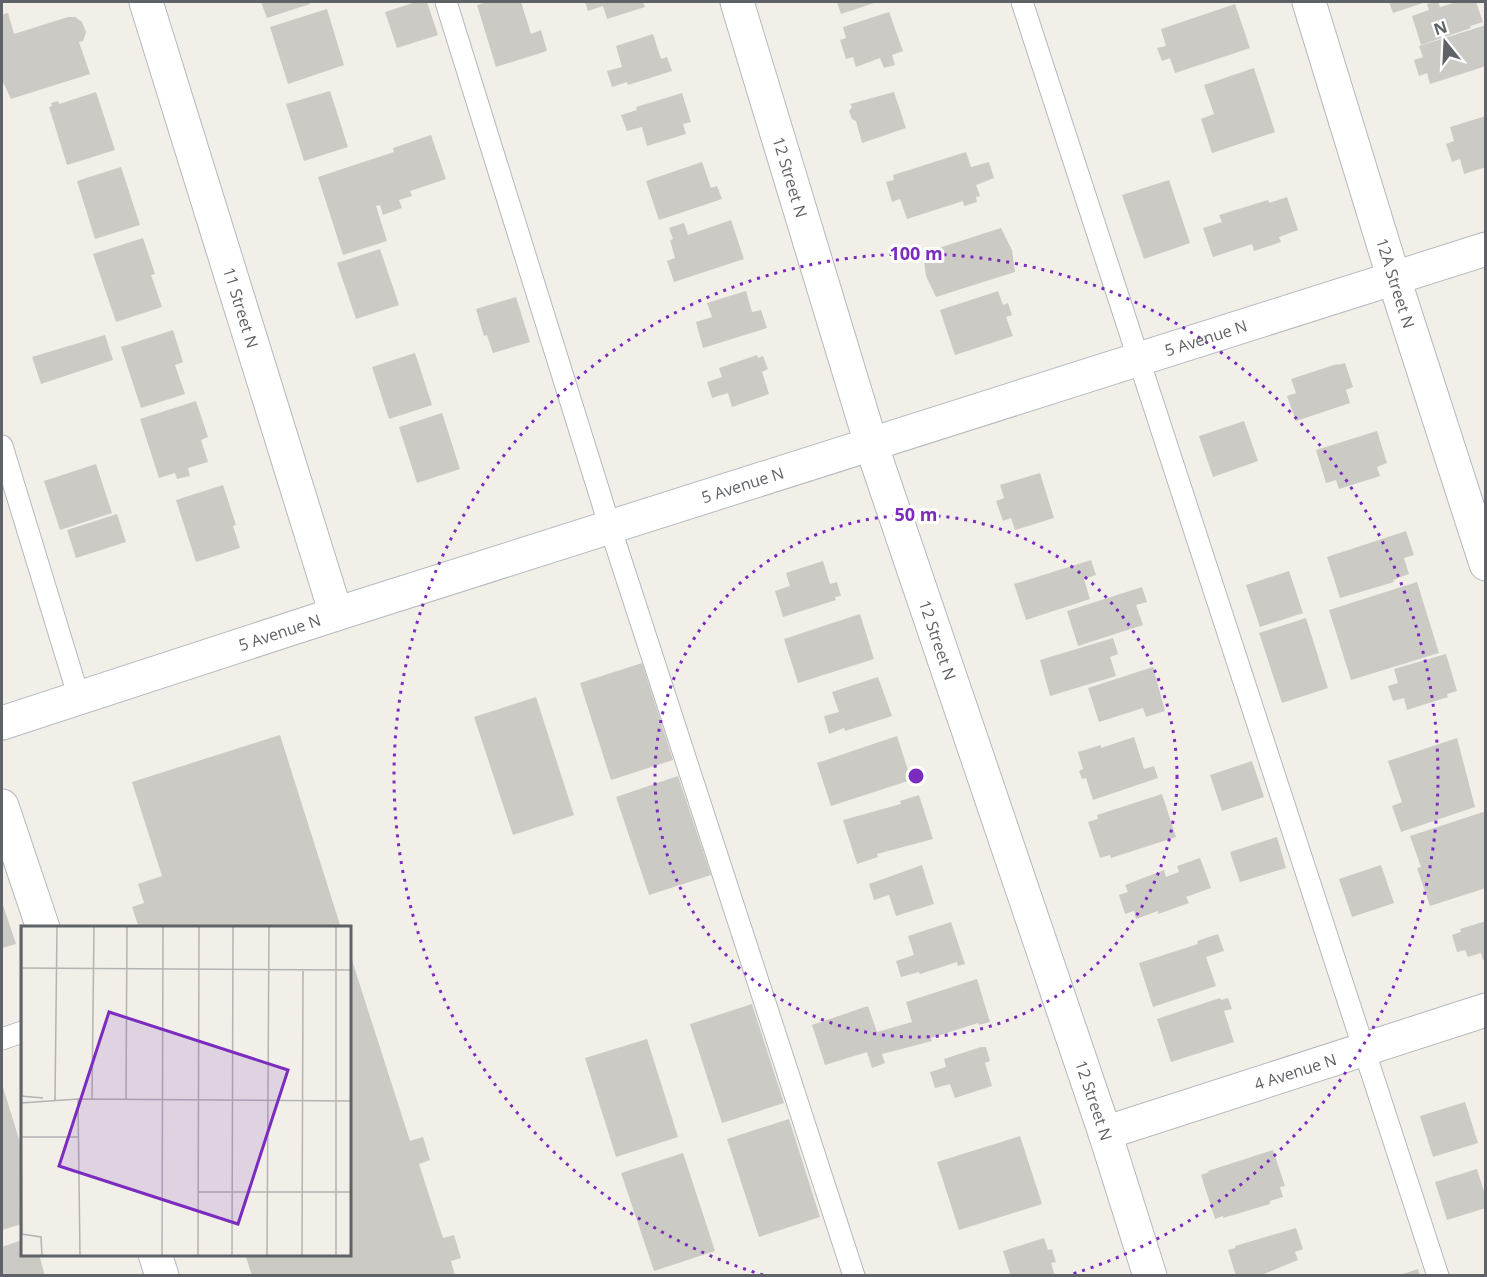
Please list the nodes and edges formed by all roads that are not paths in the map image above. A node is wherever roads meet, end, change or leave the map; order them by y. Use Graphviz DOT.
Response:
graph roads {
  1 [pos="146,2"];
  2 [pos="446,2"];
  3 [pos="737,2"];
  4 [pos="1022,2"];
  5 [pos="1310,2"];
  6 [pos="1485,249"];
  7 [pos="1394,279"];
  8 [pos="1137,361"];
  9 [pos="871,444"];
  10 [pos="2,446"];
  11 [pos="610,527"];
  12 [pos="1485,564"];
  13 [pos="336,614"];
  14 [pos="79,698"];
  15 [pos="2,723"];
  16 [pos="2,806"];
  17 [pos="44,926"];
  18 [pos="1485,1010"];
  19 [pos="21,1032"];
  20 [pos="2,1038"];
  21 [pos="1365,1049"];
  22 [pos="1105,1133"];
  23 [pos="156,1256"];
  24 [pos="162,1275"];
  25 [pos="854,1275"];
  26 [pos="1150,1275"];
  27 [pos="1438,1275"];
  1 -- 13 [label="street, 11 Street N"];
  2 -- 11 [label="lane"];
  3 -- 9 [label="street, 12 Street N"];
  4 -- 8 [label="lane"];
  5 -- 7 [label="street, 12A Street N"];
  6 -- 7 [label="street, 5 Avenue N"];
  7 -- 8 [label="street, 5 Avenue N"];
  7 -- 12 [label="street, 12A Street N"];
  8 -- 9 [label="street, 5 Avenue N"];
  8 -- 21 [label="lane"];
  9 -- 11 [label="street, 5 Avenue N"];
  9 -- 22 [label="street, 12 Street N"];
  10 -- 14 [label="lane"];
  11 -- 13 [label="street, 5 Avenue N"];
  11 -- 25 [label="lane"];
  13 -- 14 [label="street, 5 Avenue N"];
  14 -- 15 [label="street, 5 Avenue N"];
  16 -- 17 [label="street"];
  18 -- 21 [label="street, 4 Avenue N"];
  19 -- 20 [label="lane"];
  21 -- 22 [label="street, 4 Avenue N"];
  21 -- 27 [label="lane"];
  22 -- 26 [label="street, 12 Street N"];
  23 -- 24 [label="street"];
}
